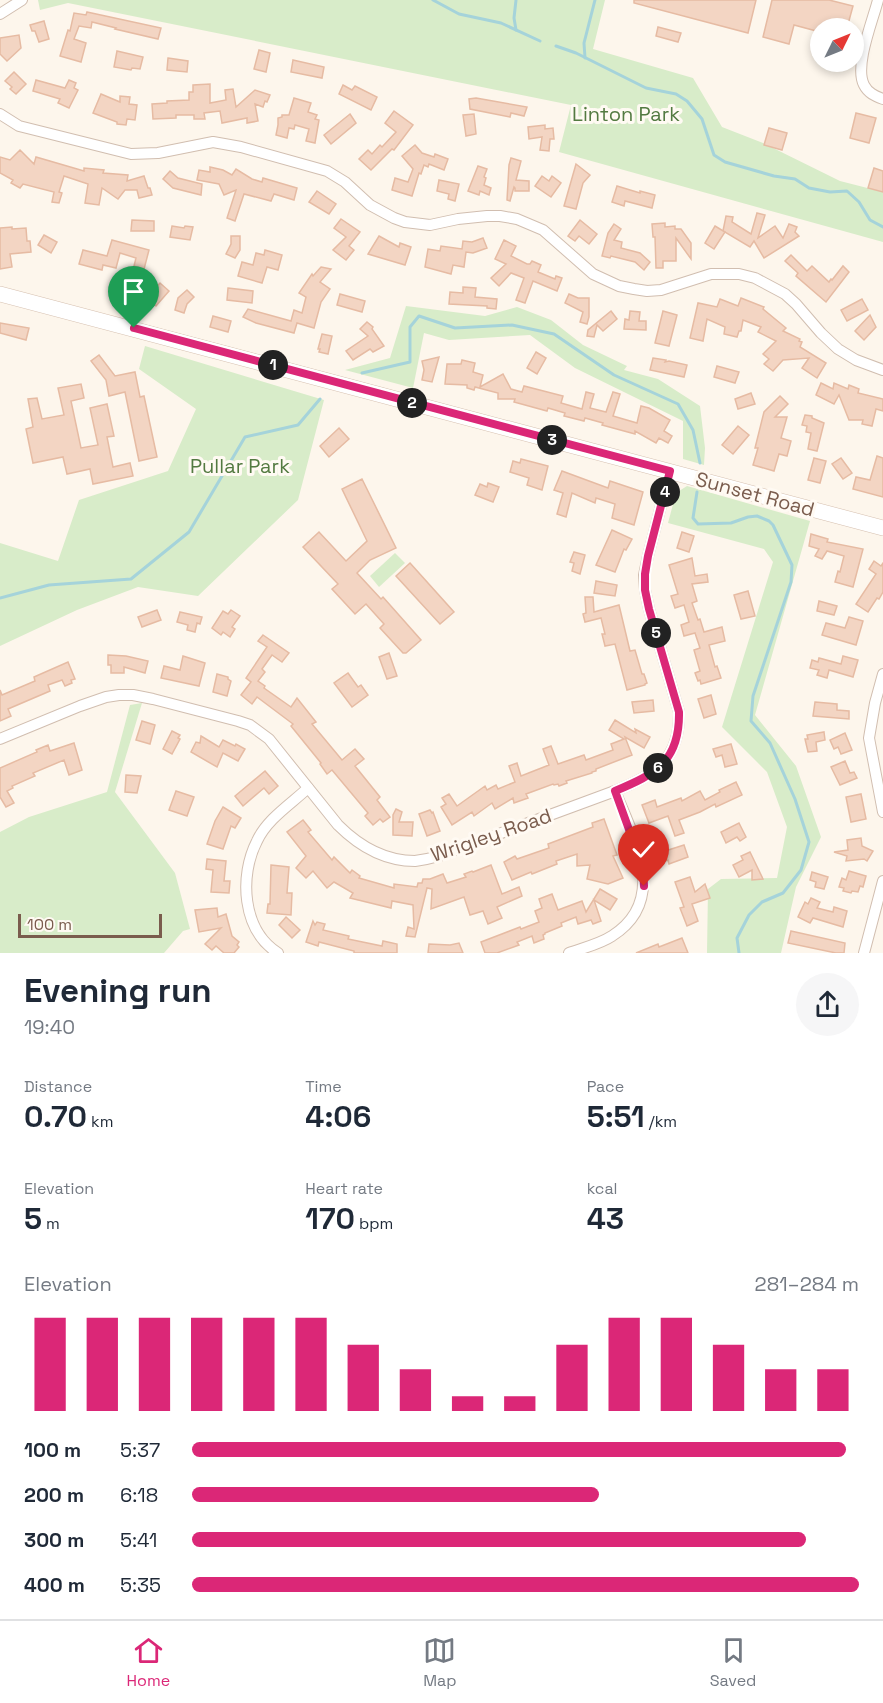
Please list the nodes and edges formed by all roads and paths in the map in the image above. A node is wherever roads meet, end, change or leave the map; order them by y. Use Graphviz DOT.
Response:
graph roads {
  1 [pos="22,0"];
  2 [pos="878,0"];
  3 [pos="0,14"];
  4 [pos="883,99"];
  5 [pos="0,114"];
  6 [pos="0,294"];
  7 [pos="883,370"];
  8 [pos="670,471"];
  9 [pos="883,528"];
  10 [pos="883,674"];
  11 [pos="879,704"];
  12 [pos="0,739"];
  13 [pos="308,788"];
  14 [pos="615,791"];
  15 [pos="883,812"];
  16 [pos="883,881"];
  17 [pos="271,951"];
  18 [pos="570,953"];
  19 [pos="864,953"];
  1 -- 3 [label="street"];
  2 -- 4 [label="street"];
  5 -- 7 [label="street"];
  6 -- 8 [label="main road, Sunset Road"];
  8 -- 9 [label="main road, Sunset Road"];
  8 -- 14 [label="street, Wrigley Road"];
  10 -- 11 [label="street"];
  11 -- 15 [label="street"];
  12 -- 13 [label="street, Wrigley Road"];
  13 -- 14 [label="street, Wrigley Road"];
  13 -- 17 [label="street"];
  14 -- 18 [label="street"];
  16 -- 19 [label="street"];
}
